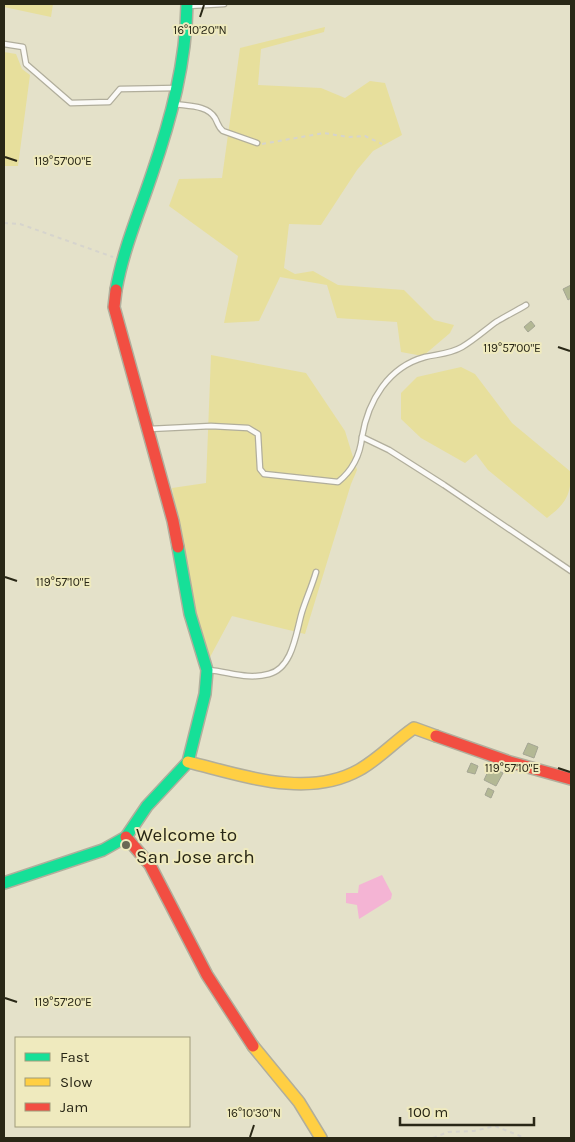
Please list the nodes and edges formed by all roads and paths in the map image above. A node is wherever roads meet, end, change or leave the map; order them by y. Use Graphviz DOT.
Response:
graph roads {
  1 [pos="224,4"];
  2 [pos="187,5"];
  3 [pos="4,44"];
  4 [pos="178,88"];
  5 [pos="174,104"];
  6 [pos="257,143"];
  7 [pos="382,144"];
  8 [pos="4,223"];
  9 [pos="123,261"];
  10 [pos="526,305"];
  11 [pos="149,429"];
  12 [pos="362,437"];
  13 [pos="571,571"];
  14 [pos="316,572"];
  15 [pos="207,670"];
  16 [pos="188,762"];
  17 [pos="571,779"];
  18 [pos="126,837"];
  19 [pos="4,883"];
  20 [pos="321,1138"];
  21 [pos="433,1138"];
  22 [pos="525,1138"];
  1 -- 2 [label="lane"];
  2 -- 4 [label="street"];
  3 -- 4 [label="lane"];
  4 -- 5 [label="street"];
  5 -- 6 [label="lane"];
  5 -- 9 [label="street"];
  6 -- 7 [label="path"];
  8 -- 9 [label="path"];
  9 -- 11 [label="street"];
  10 -- 12 [label="lane"];
  11 -- 12 [label="lane"];
  11 -- 15 [label="street"];
  12 -- 13 [label="lane"];
  14 -- 15 [label="lane"];
  15 -- 16 [label="street"];
  16 -- 17 [label="street"];
  16 -- 18 [label="street"];
  18 -- 19 [label="street"];
  18 -- 20 [label="street"];
  21 -- 22 [label="path"];
}
